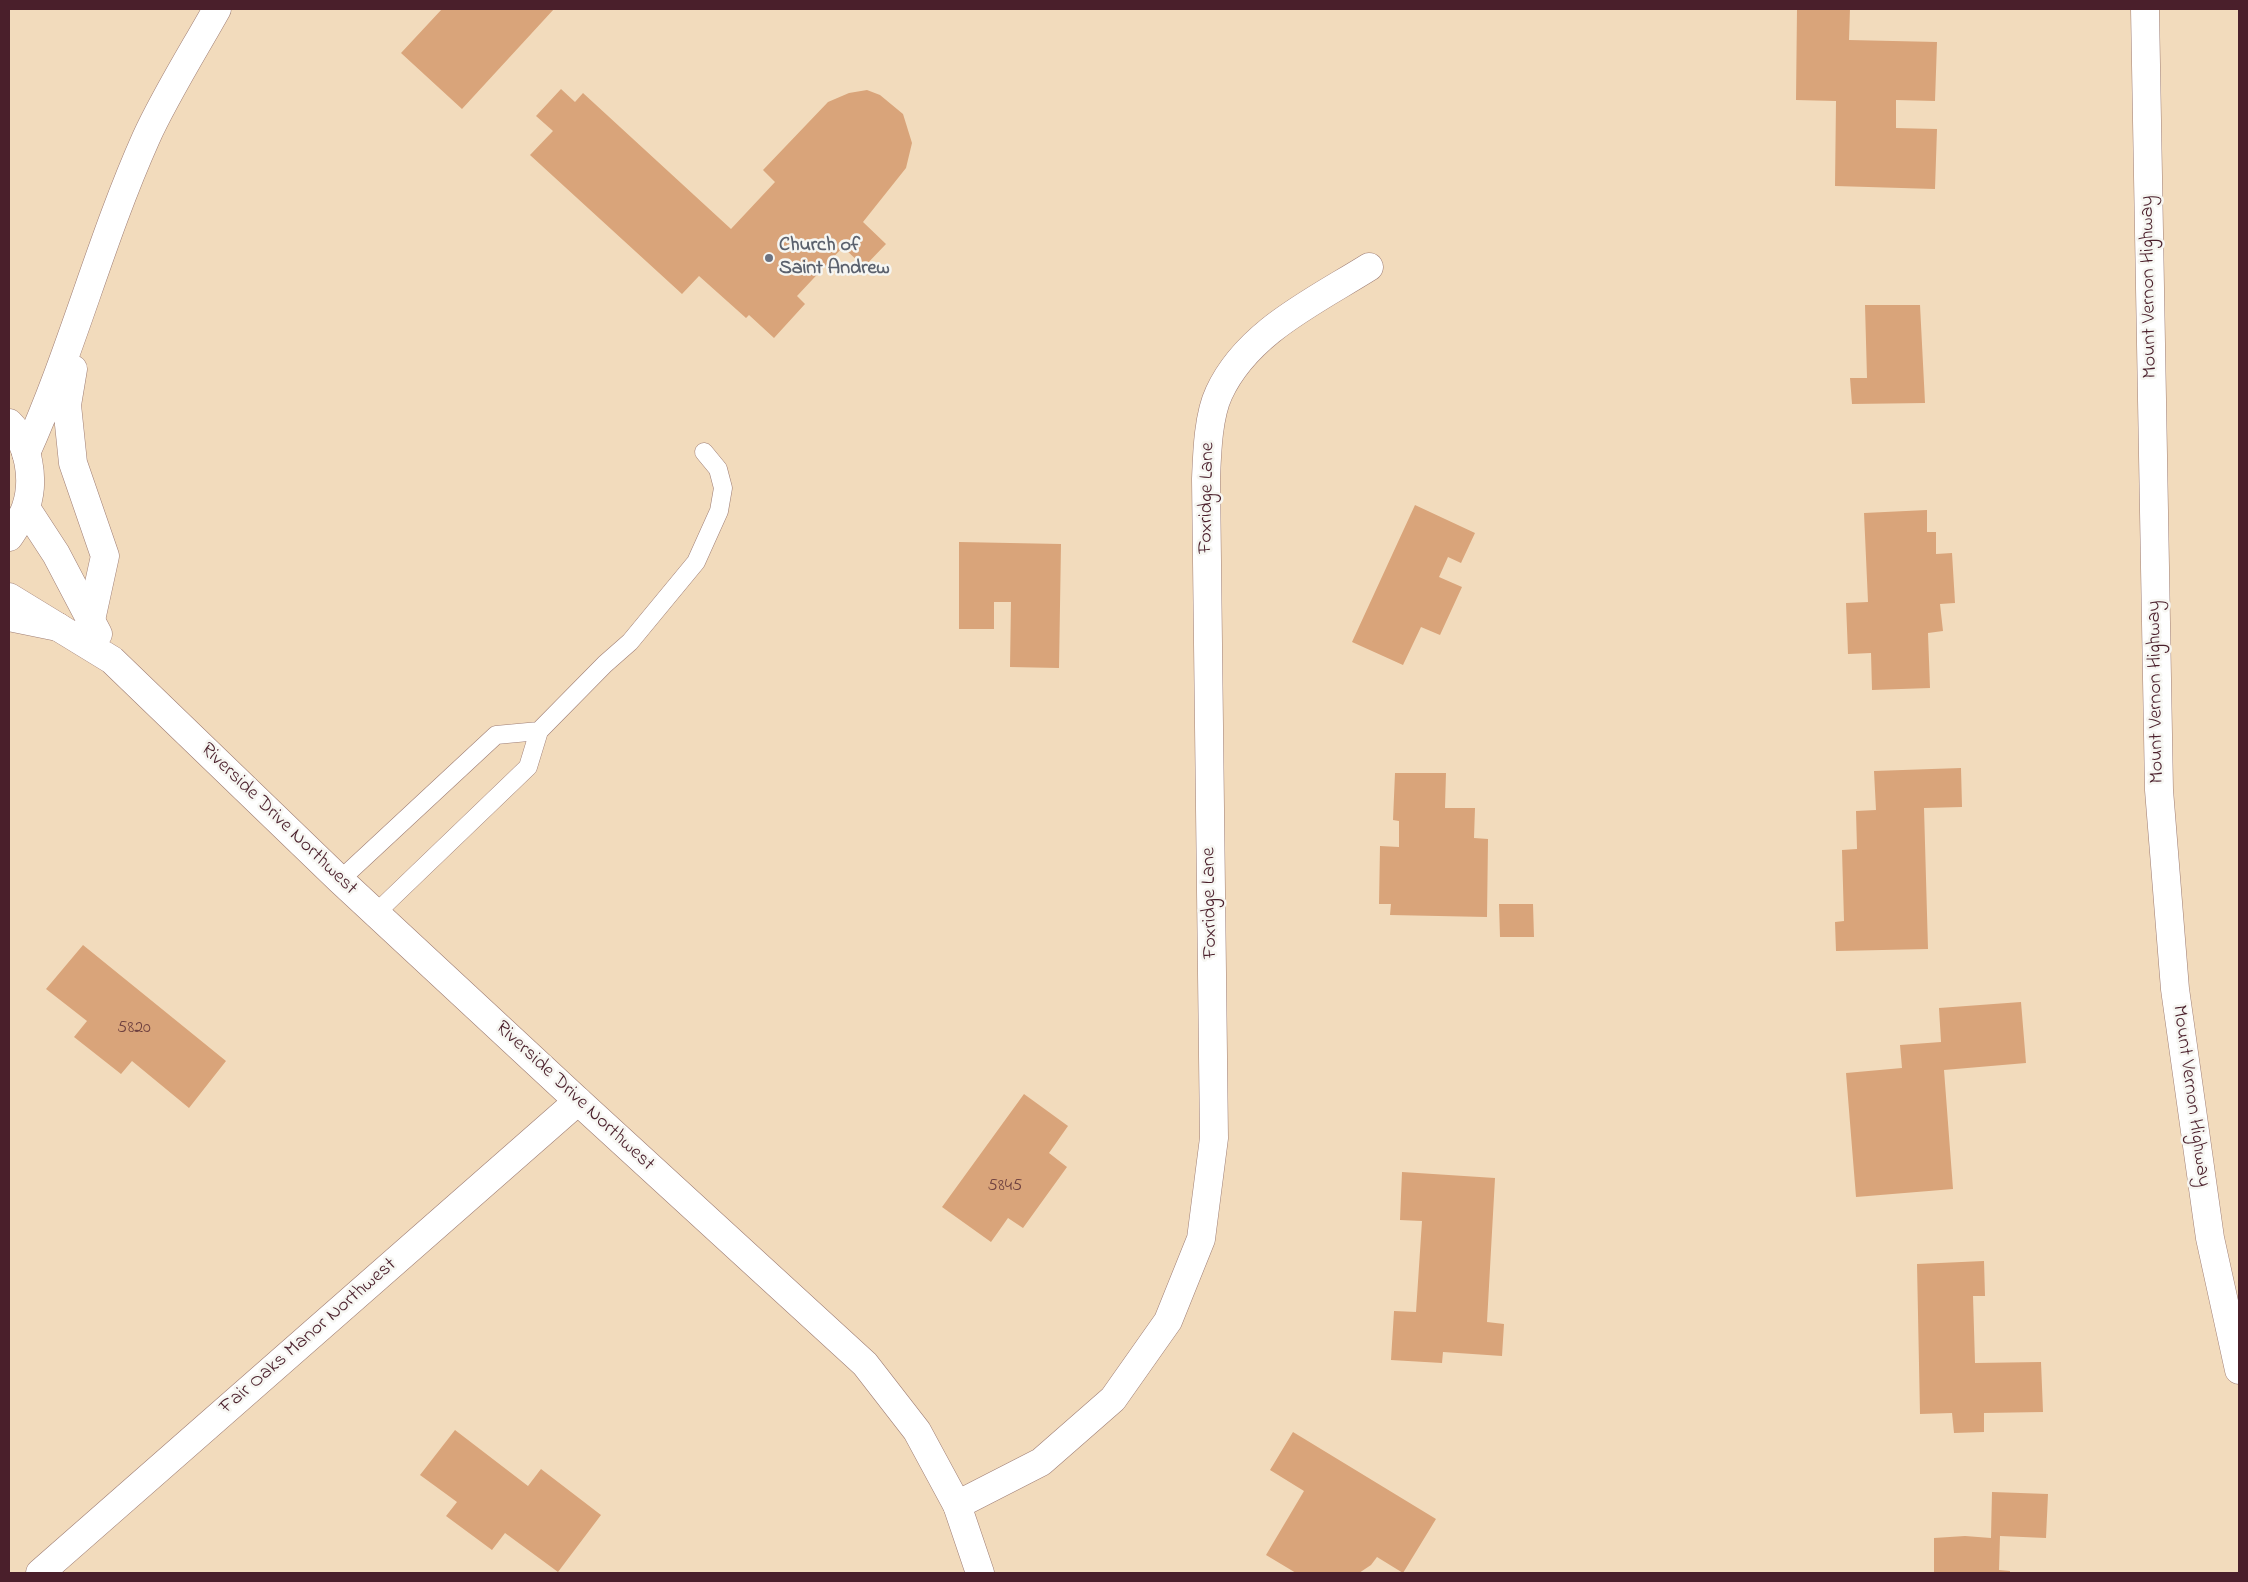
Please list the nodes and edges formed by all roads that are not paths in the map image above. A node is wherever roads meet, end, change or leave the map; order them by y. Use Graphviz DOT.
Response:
graph roads {
  1 [pos="217,9"];
  2 [pos="2145,9"];
  3 [pos="1369,267"];
  4 [pos="81,312"];
  5 [pos="9,423"];
  6 [pos="704,452"];
  7 [pos="26,453"];
  8 [pos="26,508"];
  9 [pos="9,537"];
  10 [pos="9,597"];
  11 [pos="9,617"];
  12 [pos="91,620"];
  13 [pos="58,627"];
  14 [pos="112,660"];
  15 [pos="539,731"];
  16 [pos="340,880"];
  17 [pos="376,913"];
  18 [pos="578,1101"];
  19 [pos="2239,1370"];
  20 [pos="957,1505"];
  21 [pos="40,1573"];
  22 [pos="980,1573"];
  1 -- 4 [label="main road"];
  2 -- 19 [label="main road, Mount Vernon Highway"];
  3 -- 20 [label="main road, Foxridge Lane"];
  4 -- 7 [label="main road"];
  4 -- 12 [label="main road"];
  5 -- 7 [label="main road"];
  6 -- 15 [label="lane"];
  7 -- 8 [label="main road"];
  8 -- 9 [label="main road"];
  8 -- 12 [label="main road, Riverside Drive Northwest"];
  10 -- 13 [label="main road, Riverside Drive Northwest"];
  11 -- 13 [label="main road"];
  12 -- 14 [label="main road, Riverside Drive Northwest"];
  13 -- 14 [label="main road, Riverside Drive Northwest"];
  14 -- 16 [label="main road, Riverside Drive Northwest"];
  15 -- 16 [label="lane"];
  15 -- 17 [label="lane"];
  16 -- 17 [label="main road, Riverside Drive Northwest"];
  17 -- 18 [label="main road, Riverside Drive Northwest"];
  18 -- 20 [label="main road, Riverside Drive Northwest"];
  18 -- 21 [label="main road, Fair Oaks Manor Northwest"];
  20 -- 22 [label="main road, Riverside Drive Northwest"];
}
